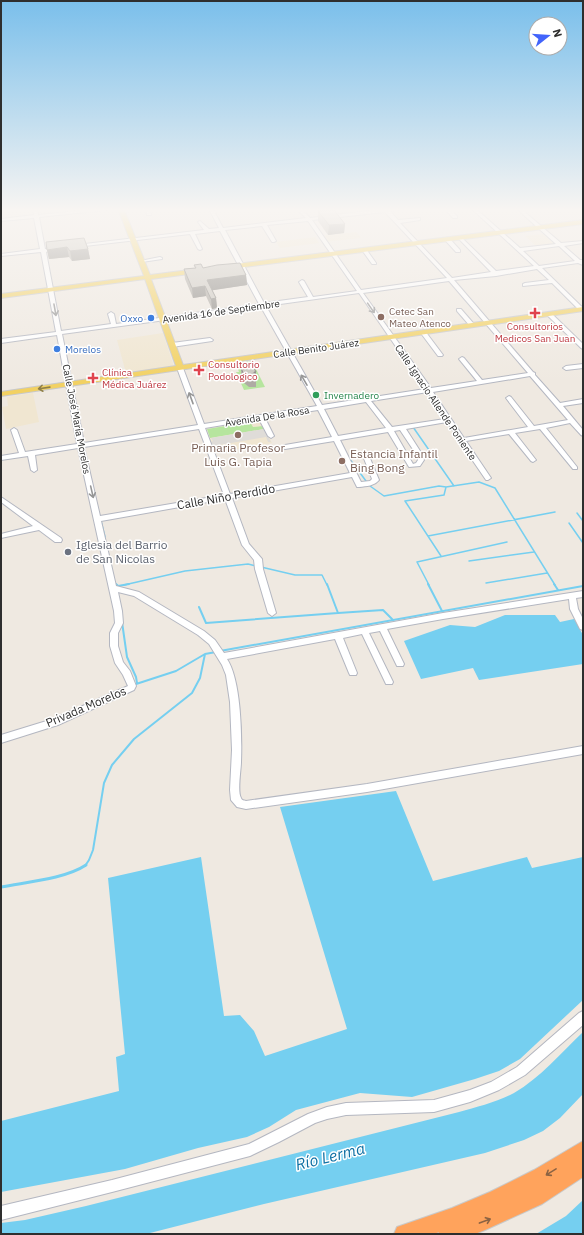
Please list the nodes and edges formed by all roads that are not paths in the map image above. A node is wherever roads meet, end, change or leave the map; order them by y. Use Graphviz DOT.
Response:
graph roads {
  1 [pos="46,267"];
  2 [pos="144,267"];
  3 [pos="229,267"];
  4 [pos="243,267"];
  5 [pos="341,267"];
  6 [pos="439,267"];
  7 [pos="489,267"];
  8 [pos="550,267"];
  9 [pos="219,268"];
  10 [pos="538,268"];
  11 [pos="204,270"];
  12 [pos="496,274"];
  13 [pos="148,277"];
  14 [pos="451,280"];
  15 [pos="553,281"];
  16 [pos="302,282"];
  17 [pos="525,285"];
  18 [pos="51,289"];
  19 [pos="360,292"];
  20 [pos="1,296"];
  21 [pos="312,299"];
  22 [pos="263,306"];
  23 [pos="459,310"];
  24 [pos="581,311"];
  25 [pos="111,314"];
  26 [pos="549,314"];
  27 [pos="163,319"];
  28 [pos="489,323"];
  29 [pos="472,325"];
  30 [pos="114,326"];
  31 [pos="423,332"];
  32 [pos="58,333"];
  33 [pos="392,337"];
  34 [pos="210,340"];
  35 [pos="1,341"];
  36 [pos="172,345"];
  37 [pos="583,347"];
  38 [pos="288,352"];
  39 [pos="440,355"];
  40 [pos="462,359"];
  41 [pos="583,366"];
  42 [pos="180,368"];
  43 [pos="566,368"];
  44 [pos="533,374"];
  45 [pos="480,382"];
  46 [pos="69,384"];
  47 [pos="429,390"];
  48 [pos="1,394"];
  49 [pos="509,398"];
  50 [pos="367,400"];
  51 [pos="583,401"];
  52 [pos="559,405"];
  53 [pos="320,407"];
  54 [pos="262,418"];
  55 [pos="448,420"];
  56 [pos="573,421"];
  57 [pos="541,426"];
  58 [pos="202,427"];
  59 [pos="401,427"];
  60 [pos="532,428"];
  61 [pos="390,429"];
  62 [pos="14,430"];
  63 [pos="511,432"];
  64 [pos="583,434"];
  65 [pos="272,436"];
  66 [pos="336,438"];
  67 [pos="409,439"];
  68 [pos="462,440"];
  69 [pos="397,441"];
  70 [pos="81,446"];
  71 [pos="285,446"];
  72 [pos="31,453"];
  73 [pos="23,455"];
  74 [pos="366,456"];
  75 [pos="1,458"];
  76 [pos="533,460"];
  77 [pos="575,468"];
  78 [pos="34,470"];
  79 [pos="354,475"];
  80 [pos="488,478"];
  81 [pos="228,497"];
  82 [pos="1,499"];
  83 [pos="98,519"];
  84 [pos="40,527"];
  85 [pos="1,536"];
  86 [pos="58,540"];
  87 [pos="112,588"];
  88 [pos="583,594"];
  89 [pos="572,596"];
  90 [pos="272,613"];
  91 [pos="382,627"];
  92 [pos="583,627"];
  93 [pos="118,628"];
  94 [pos="364,630"];
  95 [pos="338,635"];
  96 [pos="219,655"];
  97 [pos="400,664"];
  98 [pos="353,673"];
  99 [pos="389,682"];
  100 [pos="1,739"];
  101 [pos="583,750"];
  102 [pos="583,1017"];
  103 [pos="583,1150"];
  104 [pos="583,1165"];
  105 [pos="1,1213"];
  106 [pos="404,1234"];
  107 [pos="448,1234"];
  1 -- 18 [label="street, Calle José María Morelos"];
  2 -- 13 [label="main road"];
  3 -- 9 [label="main road"];
  4 -- 22 [label="street"];
  5 -- 19 [label="street, Calle Ignacio Allende Poniente"];
  6 -- 14 [label="street"];
  7 -- 12 [label="street"];
  8 -- 10 [label="street, Avenida 16 de Septiembre"];
  10 -- 12 [label="street, Avenida 16 de Septiembre"];
  10 -- 15 [label="street"];
  11 -- 13 [label="main road"];
  12 -- 14 [label="street, Avenida 16 de Septiembre"];
  13 -- 18 [label="main road"];
  13 -- 27 [label="main road"];
  14 -- 19 [label="street, Avenida 16 de Septiembre"];
  14 -- 28 [label="street"];
  15 -- 17 [label="street"];
  15 -- 24 [label="street"];
  16 -- 21 [label="street"];
  18 -- 20 [label="main road"];
  18 -- 32 [label="street, Calle José María Morelos, one-way"];
  19 -- 21 [label="street, Avenida 16 de Septiembre"];
  19 -- 33 [label="street, Calle Ignacio Allende Poniente, one-way"];
  21 -- 22 [label="street, Avenida 16 de Septiembre"];
  22 -- 27 [label="street, Avenida 16 de Septiembre"];
  22 -- 38 [label="street"];
  23 -- 29 [label="street"];
  24 -- 26 [label="main road, Calle Benito Juárez"];
  25 -- 30 [label="street"];
  26 -- 28 [label="main road, Calle Benito Juárez"];
  26 -- 37 [label="street"];
  27 -- 30 [label="street, Avenida 16 de Septiembre"];
  27 -- 36 [label="main road"];
  28 -- 29 [label="main road, Calle Benito Juárez"];
  28 -- 44 [label="street"];
  29 -- 31 [label="main road, Calle Benito Juárez"];
  30 -- 32 [label="street, Avenida 16 de Septiembre"];
  31 -- 33 [label="main road, Calle Benito Juárez"];
  31 -- 39 [label="street"];
  32 -- 35 [label="street, Avenida 16 de Septiembre"];
  32 -- 46 [label="street, Calle José María Morelos"];
  33 -- 38 [label="main road, Calle Benito Juárez"];
  33 -- 47 [label="street, Calle Ignacio Allende Poniente"];
  34 -- 36 [label="street"];
  36 -- 42 [label="main road"];
  38 -- 42 [label="main road, Calle Benito Juárez"];
  53 -- 38 [label="street, one-way"];
  40 -- 45 [label="street"];
  41 -- 43 [label="street"];
  42 -- 46 [label="main road, Calle Benito Juárez"];
  58 -- 42 [label="street, one-way"];
  44 -- 45 [label="street, Avenida De la Rosa"];
  44 -- 52 [label="street"];
  45 -- 47 [label="street, Avenida De la Rosa"];
  46 -- 48 [label="main road, Calle Benito Juárez, one-way"];
  46 -- 70 [label="street, Calle José María Morelos"];
  47 -- 50 [label="street, Avenida De la Rosa"];
  47 -- 55 [label="street, Calle Ignacio Allende Poniente"];
  49 -- 60 [label="street"];
  50 -- 53 [label="street, Avenida De la Rosa"];
  50 -- 61 [label="street"];
  51 -- 52 [label="street"];
  52 -- 56 [label="street"];
  53 -- 54 [label="street, Avenida De la Rosa"];
  53 -- 66 [label="street"];
  54 -- 58 [label="street, Avenida De la Rosa"];
  54 -- 65 [label="street"];
  55 -- 59 [label="street"];
  55 -- 68 [label="street, Calle Ignacio Allende Poniente"];
  56 -- 57 [label="street"];
  56 -- 64 [label="street"];
  57 -- 60 [label="street"];
  57 -- 77 [label="street"];
  58 -- 70 [label="street, Avenida De la Rosa"];
  58 -- 81 [label="street"];
  59 -- 61 [label="street"];
  59 -- 67 [label="street"];
  60 -- 63 [label="street"];
  61 -- 66 [label="street"];
  61 -- 69 [label="street"];
  62 -- 73 [label="street"];
  63 -- 68 [label="street"];
  63 -- 76 [label="street"];
  66 -- 71 [label="street"];
  66 -- 79 [label="street"];
  67 -- 69 [label="street"];
  67 -- 69 [label="street"];
  68 -- 80 [label="street, Calle Ignacio Allende Poniente"];
  70 -- 72 [label="street, Avenida De la Rosa"];
  70 -- 83 [label="street, Calle José María Morelos, one-way"];
  72 -- 73 [label="street, Avenida De la Rosa"];
  72 -- 78 [label="street"];
  73 -- 75 [label="street, Avenida De la Rosa"];
  74 -- 79 [label="street"];
  79 -- 81 [label="street, Calle Niño Perdido"];
  81 -- 83 [label="street, Calle Niño Perdido"];
  81 -- 90 [label="street"];
  82 -- 84 [label="street"];
  83 -- 87 [label="street, Calle José María Morelos"];
  84 -- 85 [label="street"];
  84 -- 86 [label="street"];
  87 -- 93 [label="street, Calle José María Morelos"];
  87 -- 96 [label="street"];
  88 -- 89 [label="street"];
  89 -- 91 [label="street"];
  89 -- 92 [label="street"];
  91 -- 94 [label="street"];
  91 -- 97 [label="street"];
  93 -- 100 [label="street, Privada Morelos"];
  94 -- 95 [label="street"];
  94 -- 99 [label="street"];
  95 -- 96 [label="street"];
  95 -- 98 [label="street"];
  96 -- 101 [label="street"];
  102 -- 105 [label="street"];
  103 -- 106 [label="highway, one-way"];
  107 -- 104 [label="highway, one-way"];
}
